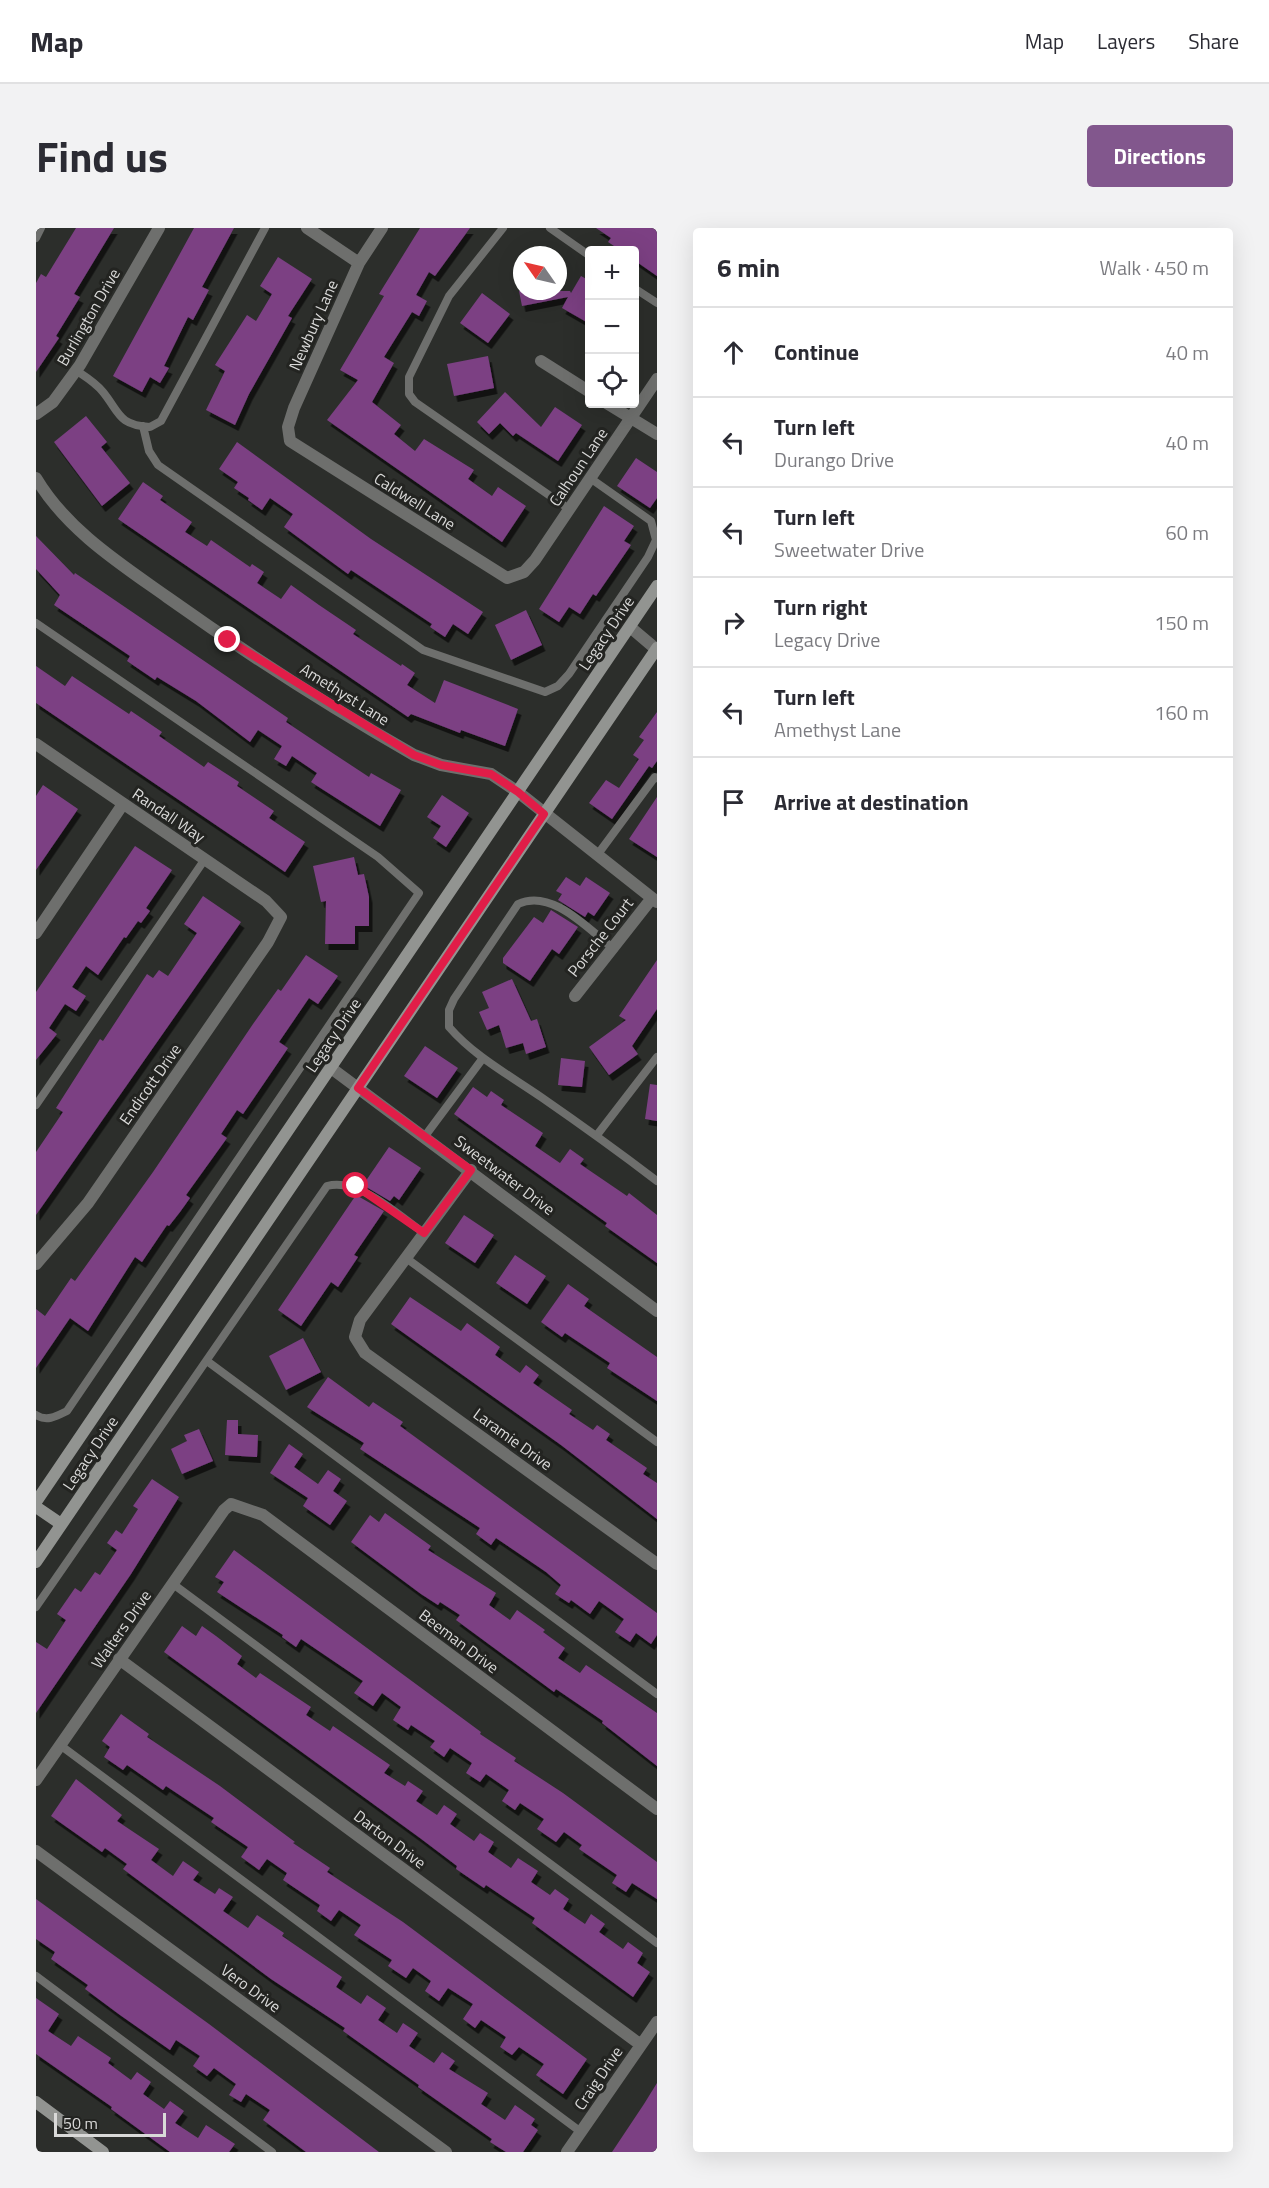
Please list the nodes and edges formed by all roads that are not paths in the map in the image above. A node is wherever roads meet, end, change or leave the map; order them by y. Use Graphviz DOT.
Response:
graph roads {
  1 [pos="41,228"];
  2 [pos="159,228"];
  3 [pos="265,228"];
  4 [pos="307,228"];
  5 [pos="382,228"];
  6 [pos="503,228"];
  7 [pos="550,228"];
  8 [pos="36,238"];
  9 [pos="585,252"];
  10 [pos="359,263"];
  11 [pos="639,291"];
  12 [pos="657,303"];
  13 [pos="541,361"];
  14 [pos="76,371"];
  15 [pos="657,379"];
  16 [pos="585,389"];
  17 [pos="615,408"];
  18 [pos="36,414"];
  19 [pos="631,418"];
  20 [pos="143,426"];
  21 [pos="657,434"];
  22 [pos="290,441"];
  23 [pos="36,478"];
  24 [pos="590,478"];
  25 [pos="569,509"];
  26 [pos="524,572"];
  27 [pos="657,586"];
  28 [pos="36,623"];
  29 [pos="630,627"];
  30 [pos="657,649"];
  31 [pos="38,750"];
  32 [pos="656,776"];
  33 [pos="518,792"];
  34 [pos="123,804"];
  35 [pos="544,814"];
  36 [pos="598,854"];
  37 [pos="205,859"];
  38 [pos="654,900"];
  39 [pos="281,917"];
  40 [pos="36,933"];
  41 [pos="614,949"];
  42 [pos="575,996"];
  43 [pos="657,1057"];
  44 [pos="483,1058"];
  45 [pos="331,1068"];
  46 [pos="358,1088"];
  47 [pos="36,1105"];
  48 [pos="425,1136"];
  49 [pos="597,1136"];
  50 [pos="471,1170"];
  51 [pos="657,1181"];
  52 [pos="424,1233"];
  53 [pos="406,1258"];
  54 [pos="36,1264"];
  55 [pos="657,1311"];
  56 [pos="207,1361"];
  57 [pos="36,1415"];
  58 [pos="657,1442"];
  59 [pos="36,1502"];
  60 [pos="238,1505"];
  61 [pos="36,1507"];
  62 [pos="61,1524"];
  63 [pos="36,1562"];
  64 [pos="657,1564"];
  65 [pos="172,1584"];
  66 [pos="36,1607"];
  67 [pos="119,1659"];
  68 [pos="657,1694"];
  69 [pos="60,1745"];
  70 [pos="36,1780"];
  71 [pos="657,1809"];
  72 [pos="36,1851"];
  73 [pos="657,1943"];
  74 [pos="36,1977"];
  75 [pos="657,2022"];
  76 [pos="641,2045"];
  77 [pos="36,2102"];
  78 [pos="581,2132"];
  79 [pos="104,2152"];
  80 [pos="272,2152"];
  81 [pos="446,2152"];
  82 [pos="567,2152"];
  1 -- 8 [label="lane"];
  2 -- 14 [label="street, Burlington Drive"];
  3 -- 20 [label="lane"];
  4 -- 10 [label="street"];
  5 -- 10 [label="street, Newbury Lane"];
  6 -- 25 [label="lane"];
  7 -- 9 [label="lane"];
  10 -- 22 [label="street, Newbury Lane"];
  11 -- 12 [label="lane"];
  13 -- 16 [label="street"];
  14 -- 18 [label="street, Burlington Drive"];
  14 -- 20 [label="lane"];
  15 -- 19 [label="street, Calhoun Lane"];
  17 -- 19 [label="street"];
  19 -- 21 [label="street"];
  19 -- 24 [label="street, Calhoun Lane"];
  20 -- 24 [label="lane"];
  22 -- 26 [label="street, Caldwell Lane"];
  23 -- 33 [label="street, Amethyst Lane"];
  24 -- 25 [label="street, Calhoun Lane"];
  25 -- 26 [label="street, Calhoun Lane"];
  27 -- 29 [label="main road, Legacy Drive"];
  28 -- 57 [label="lane"];
  29 -- 30 [label="street"];
  29 -- 33 [label="main road, Legacy Drive"];
  30 -- 35 [label="main road, Legacy Drive"];
  31 -- 34 [label="street, Randall Way"];
  32 -- 36 [label="lane"];
  33 -- 35 [label="street, Amethyst Lane"];
  33 -- 45 [label="main road, Legacy Drive"];
  34 -- 37 [label="street, Randall Way"];
  34 -- 40 [label="street"];
  35 -- 36 [label="street, Amethyst Lane"];
  35 -- 46 [label="main road, Legacy Drive"];
  36 -- 38 [label="street, Amethyst Lane"];
  37 -- 39 [label="street, Randall Way"];
  37 -- 47 [label="lane"];
  38 -- 41 [label="street, Porsche Court"];
  39 -- 54 [label="street, Endicott Drive"];
  41 -- 42 [label="street, Porsche Court"];
  41 -- 44 [label="lane"];
  43 -- 49 [label="lane"];
  44 -- 48 [label="lane"];
  44 -- 49 [label="lane"];
  45 -- 46 [label="street, Sweetwater Drive"];
  45 -- 59 [label="main road, Legacy Drive"];
  46 -- 48 [label="street, Sweetwater Drive"];
  46 -- 62 [label="main road, Legacy Drive"];
  48 -- 50 [label="street, Sweetwater Drive"];
  49 -- 51 [label="lane"];
  50 -- 52 [label="street"];
  50 -- 55 [label="street, Sweetwater Drive"];
  52 -- 53 [label="street"];
  52 -- 56 [label="lane"];
  53 -- 58 [label="lane"];
  53 -- 64 [label="street, Laramie Drive"];
  56 -- 66 [label="lane"];
  56 -- 68 [label="lane"];
  60 -- 65 [label="street, Walters Drive"];
  60 -- 71 [label="street, Beeman Drive"];
  61 -- 62 [label="main road"];
  62 -- 63 [label="main road, Legacy Drive"];
  65 -- 67 [label="street, Walters Drive"];
  65 -- 73 [label="lane"];
  67 -- 69 [label="street, Walters Drive"];
  67 -- 76 [label="street, Darton Drive"];
  69 -- 70 [label="street, Walters Drive"];
  69 -- 78 [label="lane"];
  72 -- 81 [label="street, Vero Drive"];
  74 -- 80 [label="lane"];
  75 -- 76 [label="street, Craig Drive"];
  76 -- 78 [label="street, Craig Drive"];
  77 -- 79 [label="main road"];
  78 -- 82 [label="street, Craig Drive"];
}
